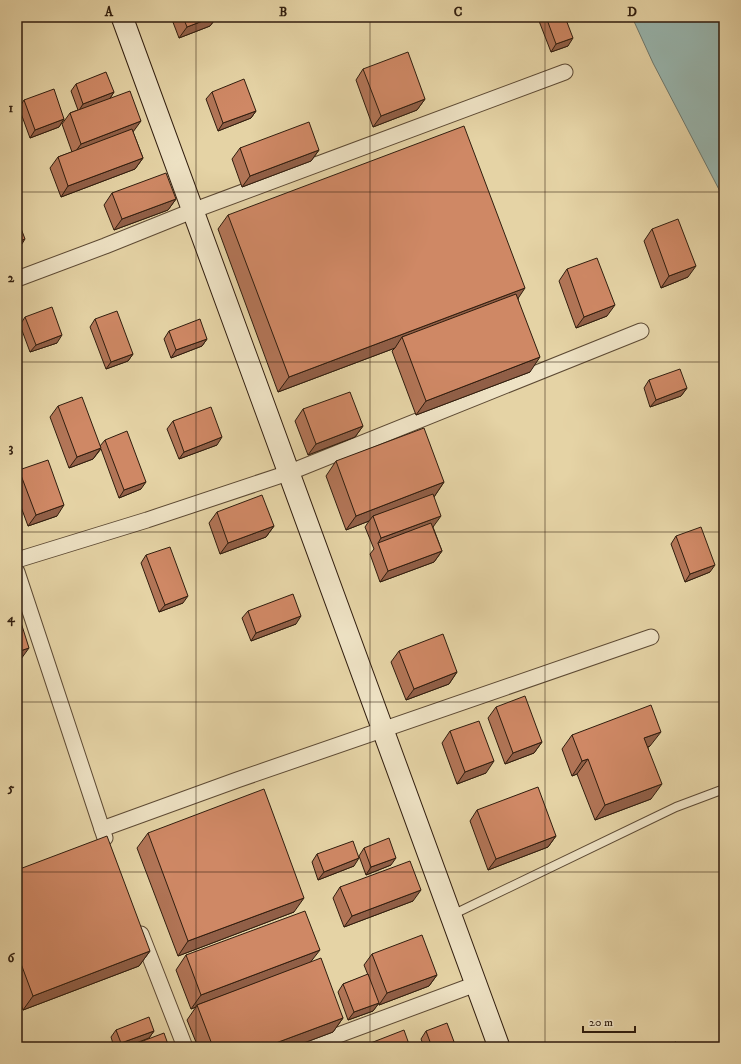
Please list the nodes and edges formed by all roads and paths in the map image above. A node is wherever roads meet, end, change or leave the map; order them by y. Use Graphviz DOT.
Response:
graph roads {
  1 [pos="122,17"];
  2 [pos="564,72"];
  3 [pos="192,211"];
  4 [pos="17,279"];
  5 [pos="641,331"];
  6 [pos="288,473"];
  7 [pos="17,560"];
  8 [pos="17,572"];
  9 [pos="651,637"];
  10 [pos="382,730"];
  11 [pos="724,789"];
  12 [pos="102,829"];
  13 [pos="110,851"];
  14 [pos="452,915"];
  15 [pos="138,924"];
  16 [pos="476,984"];
  17 [pos="185,1047"];
  18 [pos="306,1047"];
  19 [pos="499,1047"];
  1 -- 3 [label="street"];
  2 -- 3 [label="street"];
  3 -- 4 [label="street"];
  3 -- 6 [label="street"];
  5 -- 6 [label="street"];
  6 -- 7 [label="street"];
  6 -- 10 [label="street"];
  8 -- 12 [label="street"];
  9 -- 10 [label="street"];
  10 -- 12 [label="street"];
  10 -- 14 [label="street"];
  11 -- 14 [label="lane"];
  12 -- 13 [label="street"];
  14 -- 16 [label="street"];
  15 -- 17 [label="street"];
  16 -- 18 [label="street"];
  16 -- 19 [label="street"];
}
